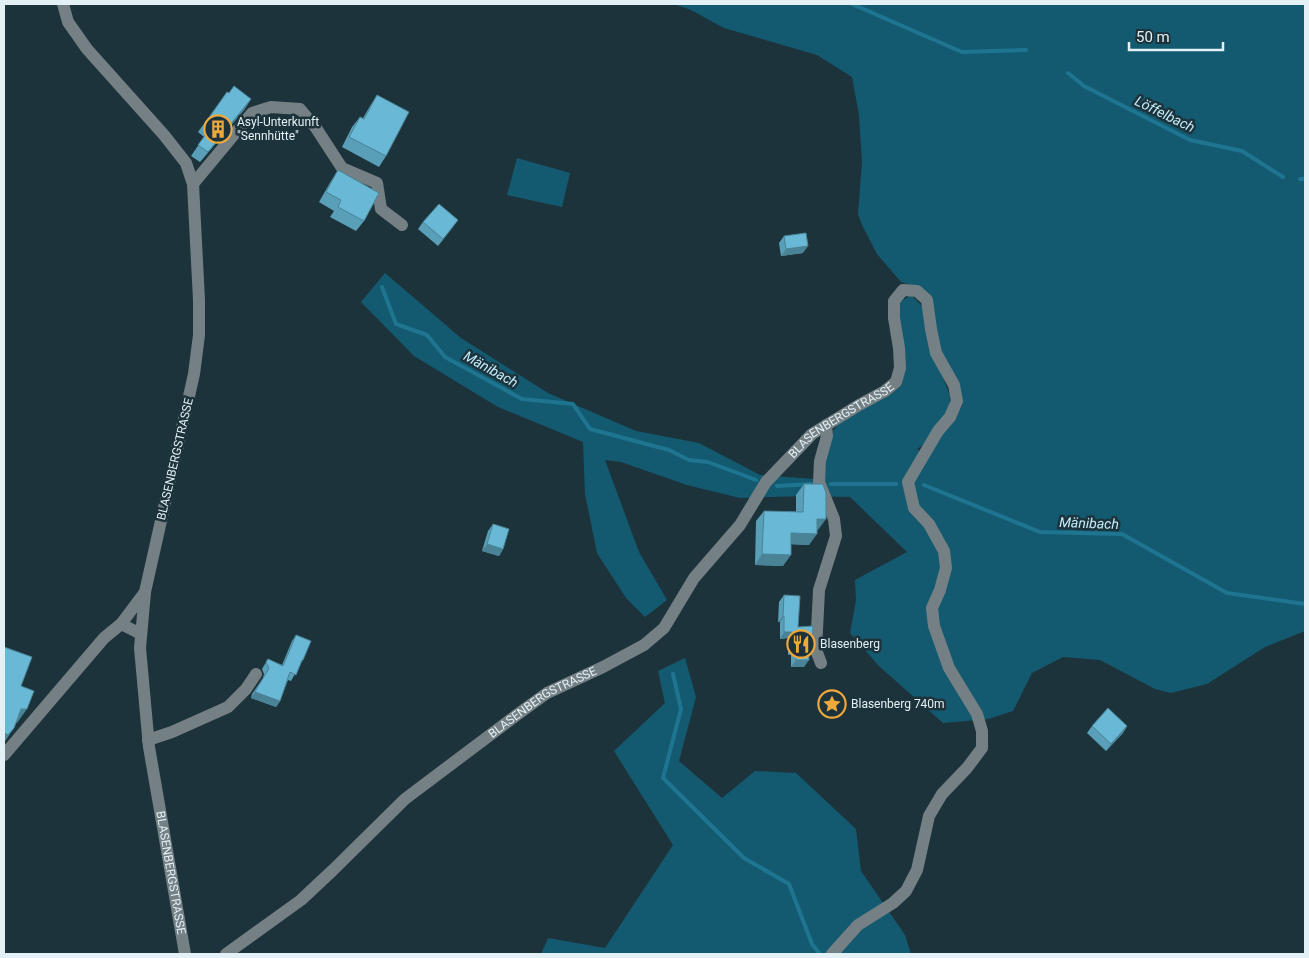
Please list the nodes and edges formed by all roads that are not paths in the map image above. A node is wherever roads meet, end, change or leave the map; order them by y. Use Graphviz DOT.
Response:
graph roads {
  1 [pos="63,4"];
  2 [pos="193,184"];
  3 [pos="402,225"];
  4 [pos="826,425"];
  5 [pos="145,592"];
  6 [pos="121,624"];
  7 [pos="141,634"];
  8 [pos="821,663"];
  9 [pos="256,674"];
  10 [pos="148,740"];
  11 [pos="4,755"];
  12 [pos="185,954"];
  13 [pos="226,954"];
  14 [pos="832,954"];
  1 -- 2 [label="street, BLASENBERGSTRASSE"];
  2 -- 3 [label="street"];
  2 -- 5 [label="street, BLASENBERGSTRASSE"];
  4 -- 8 [label="street"];
  4 -- 13 [label="street, BLASENBERGSTRASSE"];
  4 -- 14 [label="street, BLASENBERGSTRASSE"];
  5 -- 6 [label="street"];
  5 -- 7 [label="street, BLASENBERGSTRASSE"];
  6 -- 7 [label="street"];
  6 -- 11 [label="street"];
  7 -- 10 [label="street, BLASENBERGSTRASSE"];
  9 -- 10 [label="street"];
  10 -- 12 [label="street, BLASENBERGSTRASSE"];
}
